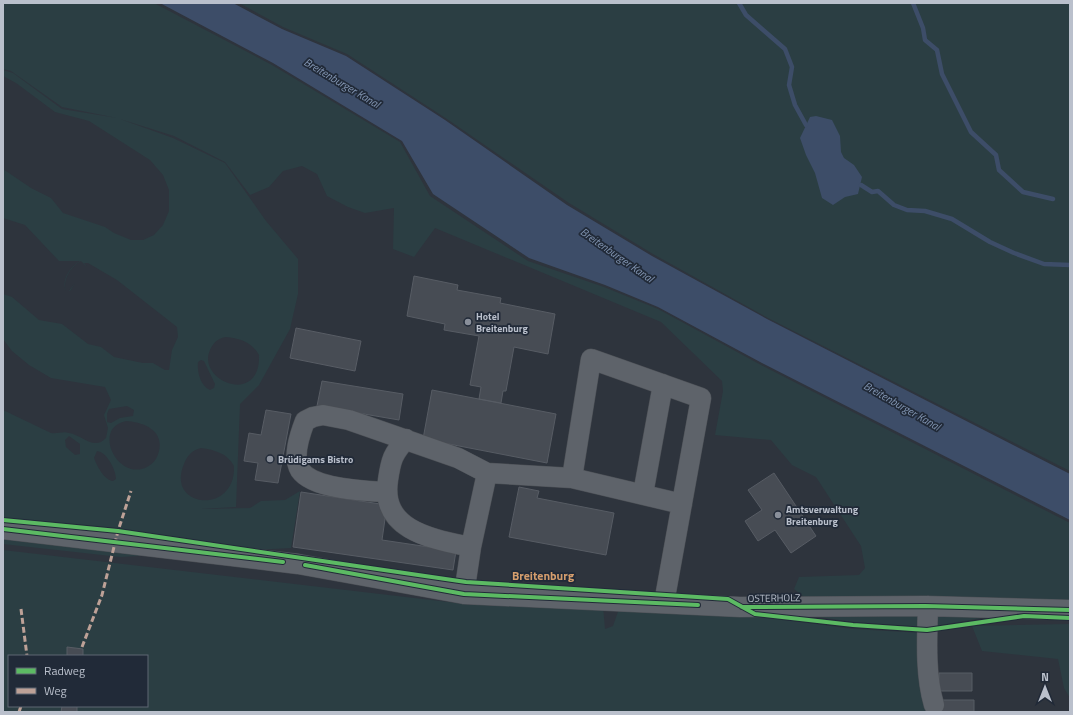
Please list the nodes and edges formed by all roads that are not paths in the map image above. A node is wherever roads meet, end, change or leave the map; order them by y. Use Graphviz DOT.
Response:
graph roads {
  1 [pos="663,384"];
  2 [pos="406,439"];
  3 [pos="487,473"];
  4 [pos="572,478"];
  5 [pos="386,492"];
  6 [pos="643,494"];
  7 [pos="682,504"];
  8 [pos="3,529"];
  9 [pos="471,547"];
  10 [pos="464,594"];
  11 [pos="664,603"];
  12 [pos="928,606"];
  13 [pos="1070,610"];
  14 [pos="934,705"];
  1 -- 4 [label="street"];
  1 -- 6 [label="street"];
  1 -- 7 [label="street"];
  2 -- 3 [label="street"];
  2 -- 5 [label="street"];
  2 -- 5 [label="street"];
  3 -- 4 [label="street"];
  3 -- 9 [label="street"];
  4 -- 6 [label="street"];
  5 -- 9 [label="street"];
  6 -- 7 [label="street"];
  7 -- 11 [label="street"];
  8 -- 10 [label="street, OSTERHOLZ"];
  9 -- 10 [label="street"];
  10 -- 11 [label="street, OSTERHOLZ"];
  11 -- 12 [label="street, OSTERHOLZ"];
  12 -- 13 [label="street, OSTERHOLZ"];
  12 -- 14 [label="street"];
}
